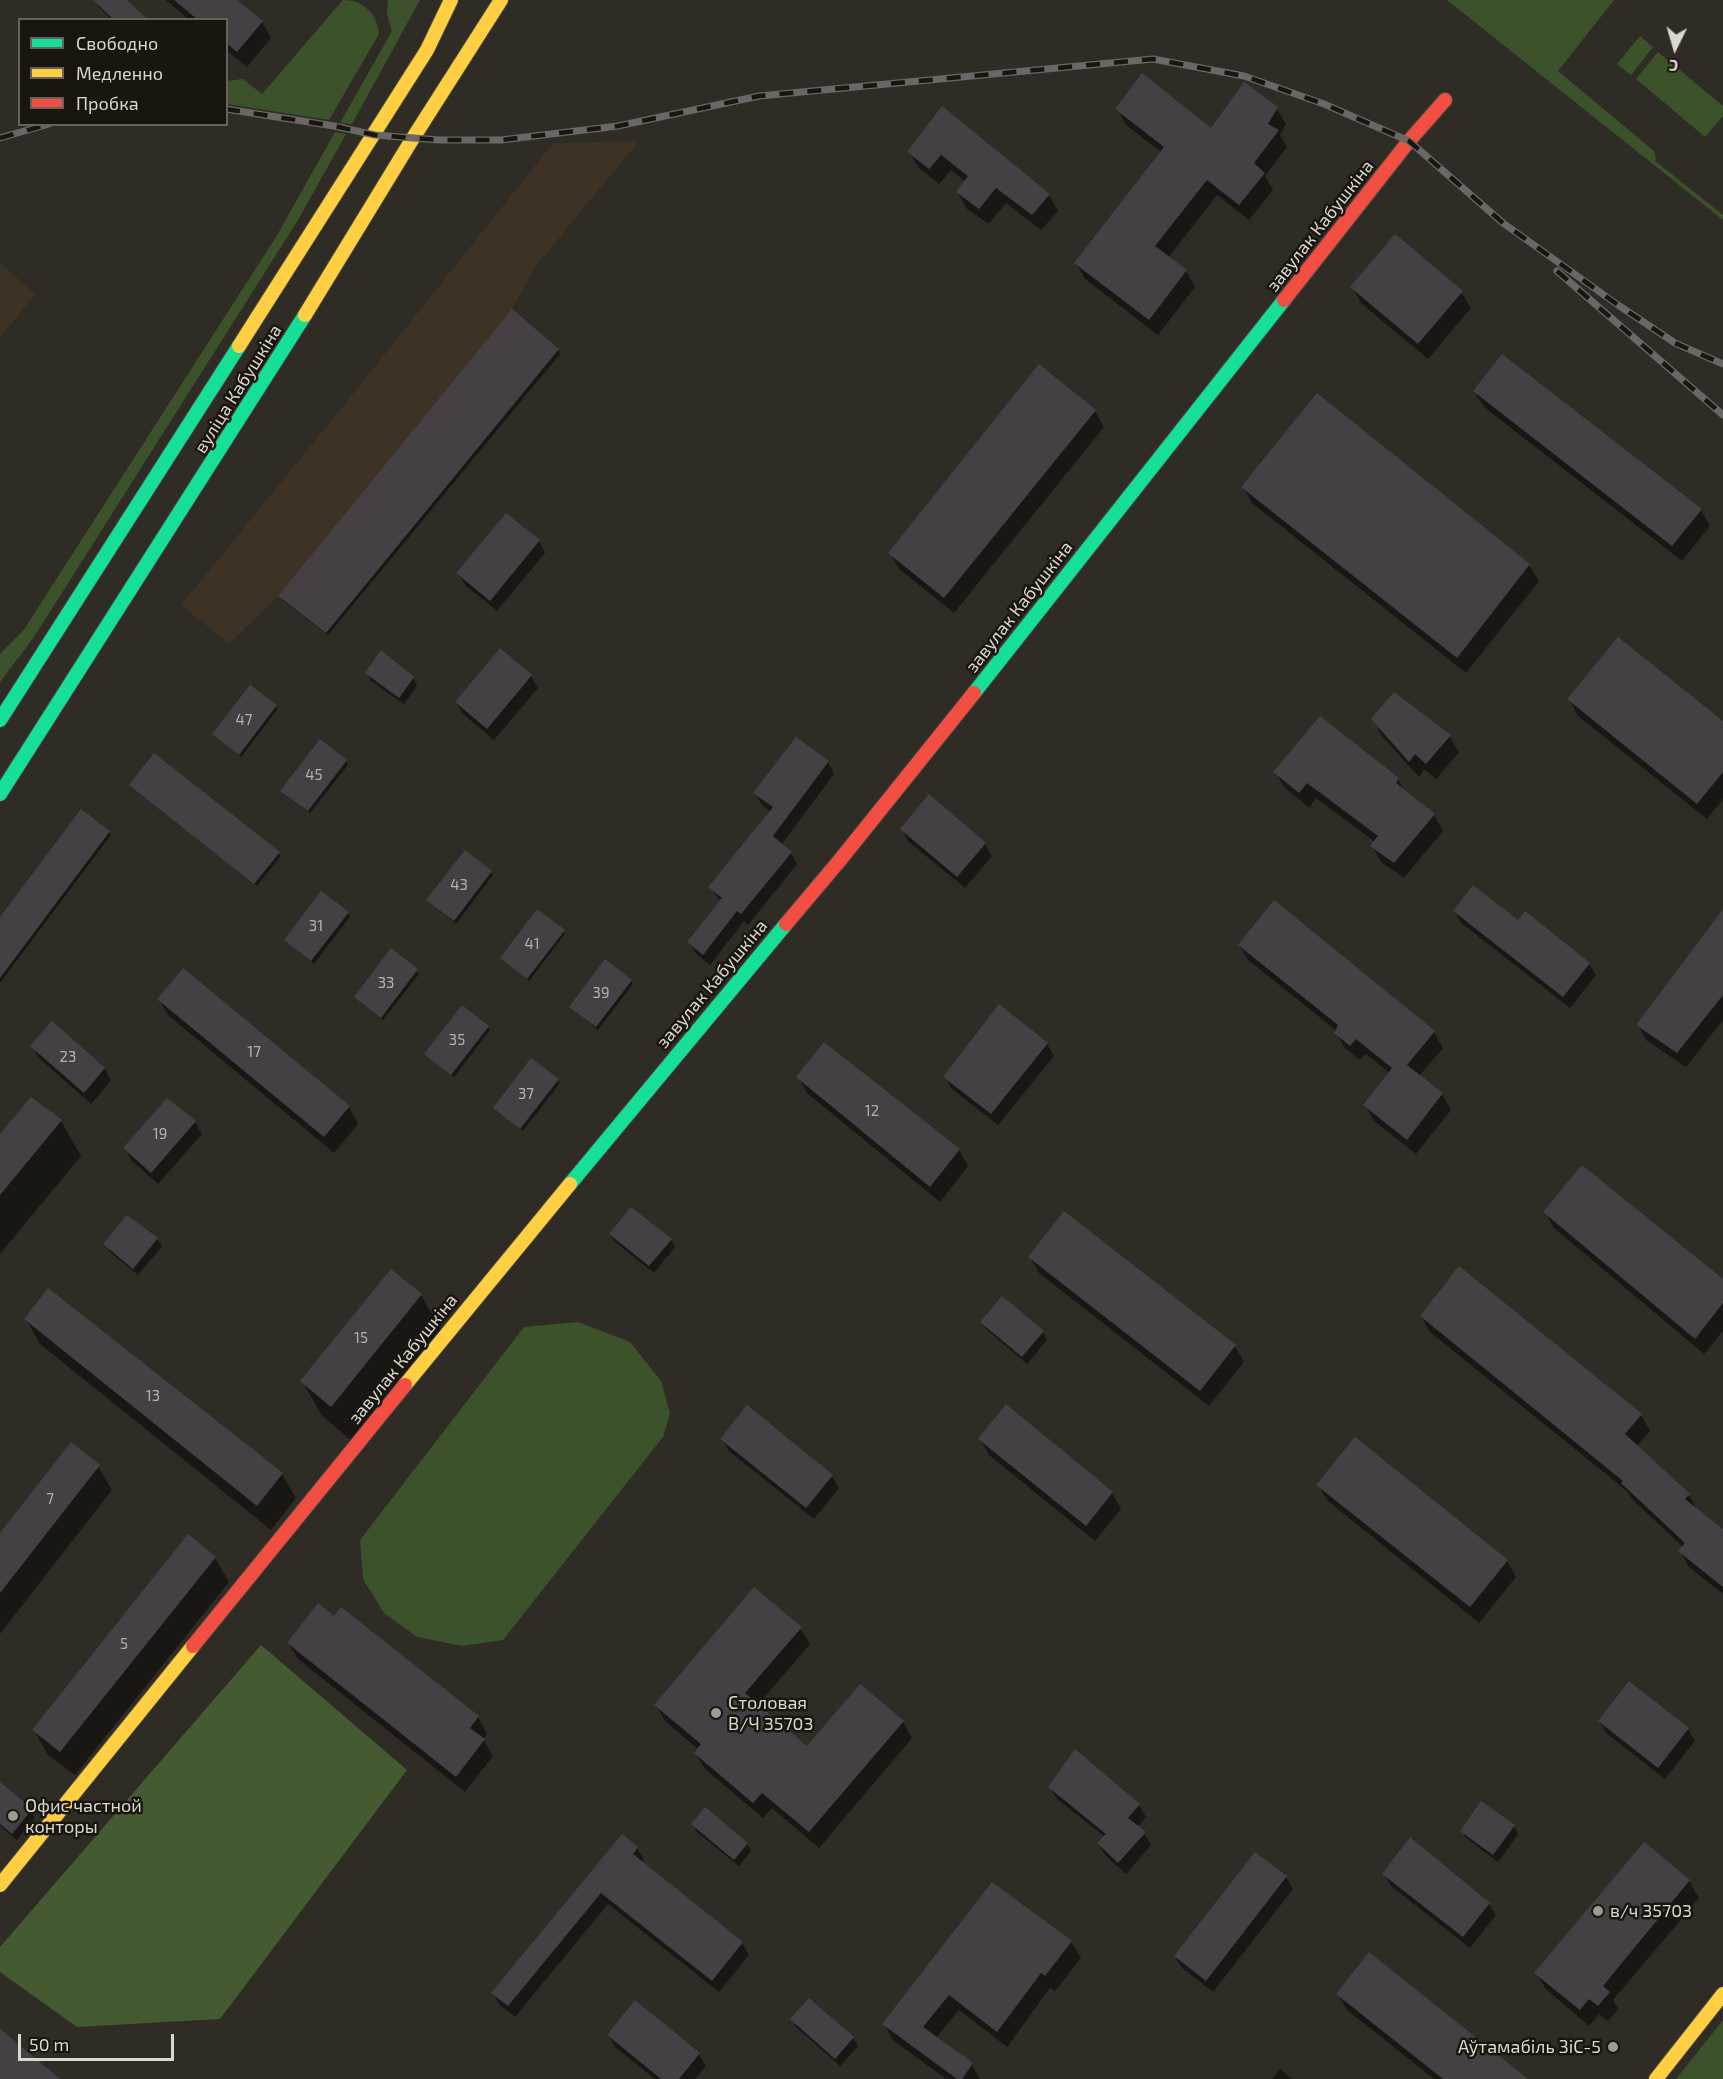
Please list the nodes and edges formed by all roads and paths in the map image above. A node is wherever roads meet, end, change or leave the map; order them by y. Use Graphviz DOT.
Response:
graph roads {
  1 [pos="451,0"];
  2 [pos="501,0"];
  3 [pos="1445,100"];
  4 [pos="0,720"];
  5 [pos="0,794"];
  6 [pos="0,1884"];
  7 [pos="1723,1994"];
  8 [pos="1656,2079"];
  1 -- 4 [label="street, вуліца Кабушкіна"];
  2 -- 5 [label="street, вуліца Кабушкіна"];
  3 -- 6 [label="street, завулак Кабушкіна"];
  7 -- 8 [label="street"];
}
